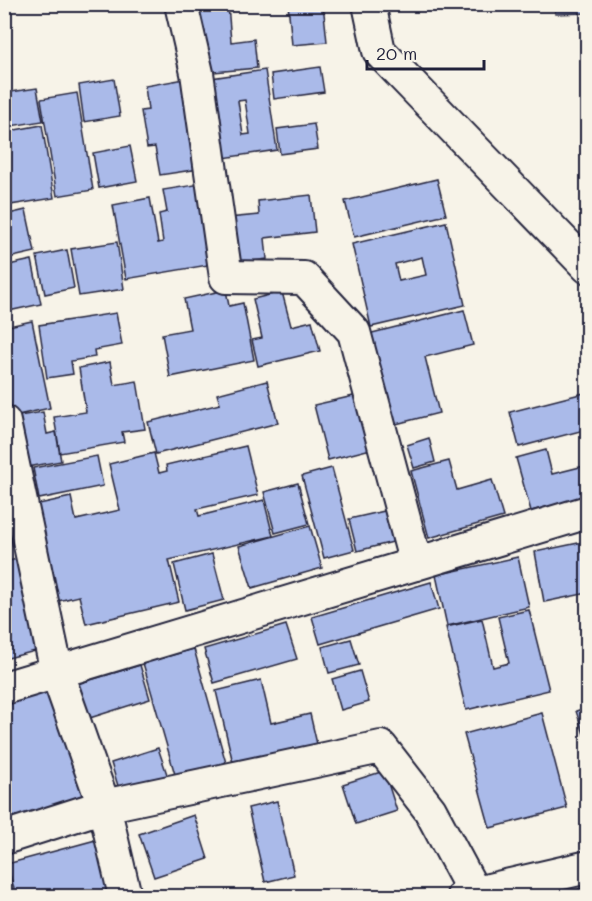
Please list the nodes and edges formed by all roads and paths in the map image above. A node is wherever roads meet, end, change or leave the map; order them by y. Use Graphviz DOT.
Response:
graph roads {
  1 [pos="181,4"];
  2 [pos="369,4"];
  3 [pos="588,267"];
  4 [pos="4,422"];
  5 [pos="588,512"];
  6 [pos="416,564"];
  7 [pos="57,673"];
  8 [pos="4,688"];
  9 [pos="104,806"];
  10 [pos="4,838"];
  11 [pos="588,867"];
  12 [pos="472,896"];
  13 [pos="125,897"];
  1 -- 6 [label="street"];
  2 -- 3 [label="street"];
  4 -- 7 [label="street"];
  5 -- 6 [label="street"];
  6 -- 7 [label="street"];
  7 -- 8 [label="street"];
  7 -- 9 [label="street"];
  9 -- 10 [label="street"];
  9 -- 12 [label="street"];
  9 -- 13 [label="street"];
  11 -- 12 [label="street"];
}
